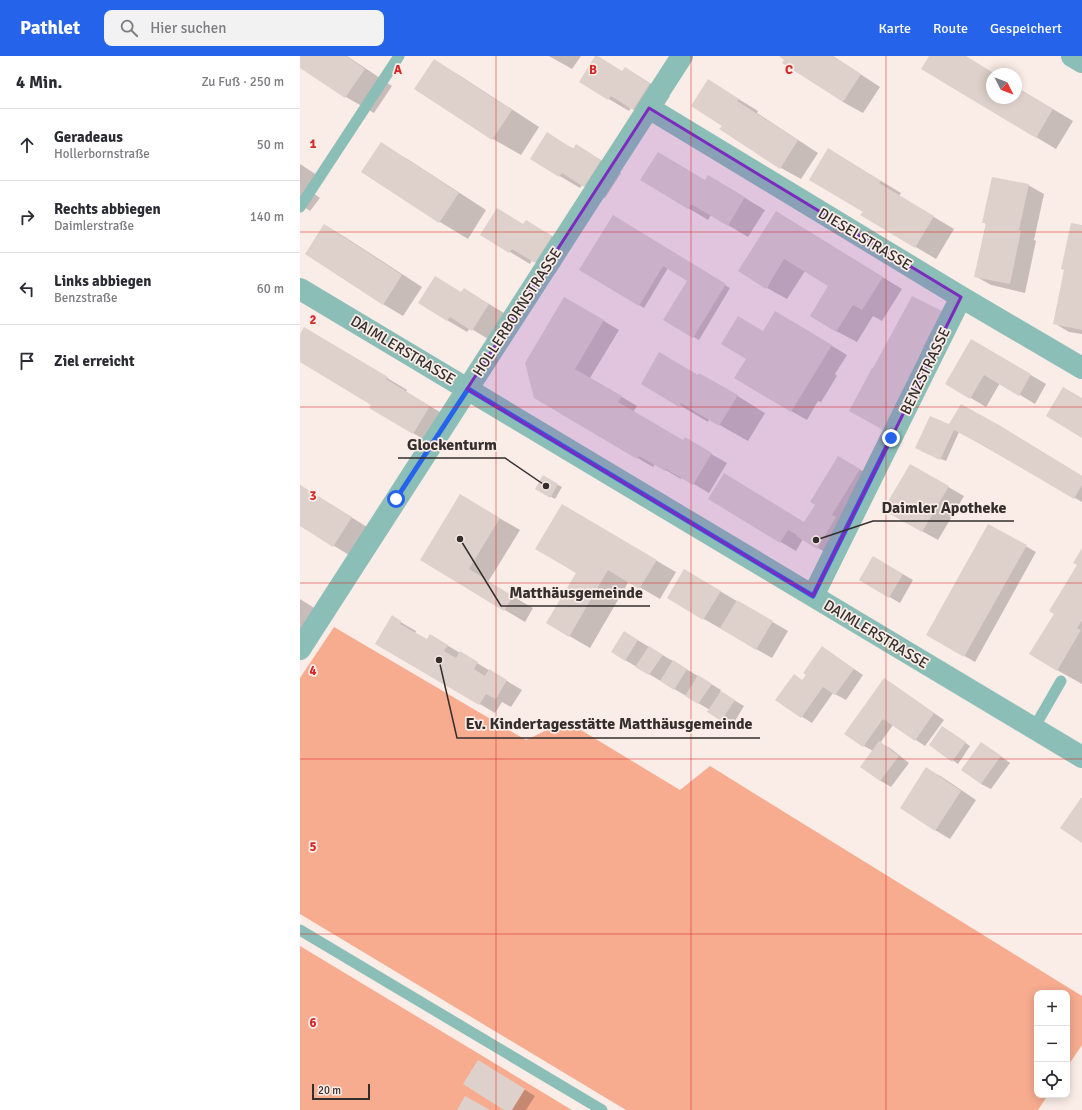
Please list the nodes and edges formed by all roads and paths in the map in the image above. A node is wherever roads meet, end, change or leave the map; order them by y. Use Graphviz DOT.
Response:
graph roads {
  1 [pos="399,56"];
  2 [pos="682,56"];
  3 [pos="1072,56"];
  4 [pos="1082,62"];
  5 [pos="649,108"];
  6 [pos="300,207"];
  7 [pos="300,289"];
  8 [pos="962,297"];
  9 [pos="1080,363"];
  10 [pos="468,389"];
  11 [pos="813,596"];
  12 [pos="300,649"];
  13 [pos="1061,681"];
  14 [pos="1034,728"];
  15 [pos="1082,757"];
  16 [pos="300,930"];
  17 [pos="602,1110"];
  1 -- 6 [label="lane"];
  2 -- 5 [label="street, HOLLERBORNSTRASSE"];
  3 -- 4 [label="street"];
  5 -- 8 [label="street, DIESELSTRASSE"];
  5 -- 10 [label="street, HOLLERBORNSTRASSE"];
  7 -- 10 [label="street, DAIMLERSTRASSE"];
  8 -- 9 [label="street, DIESELSTRASSE"];
  8 -- 11 [label="street, BENZSTRASSE"];
  10 -- 11 [label="street, DAIMLERSTRASSE"];
  10 -- 12 [label="street, HOLLERBORNSTRASSE"];
  11 -- 14 [label="street, DAIMLERSTRASSE"];
  13 -- 14 [label="lane"];
  14 -- 15 [label="street, DAIMLERSTRASSE"];
  16 -- 17 [label="lane"];
}
